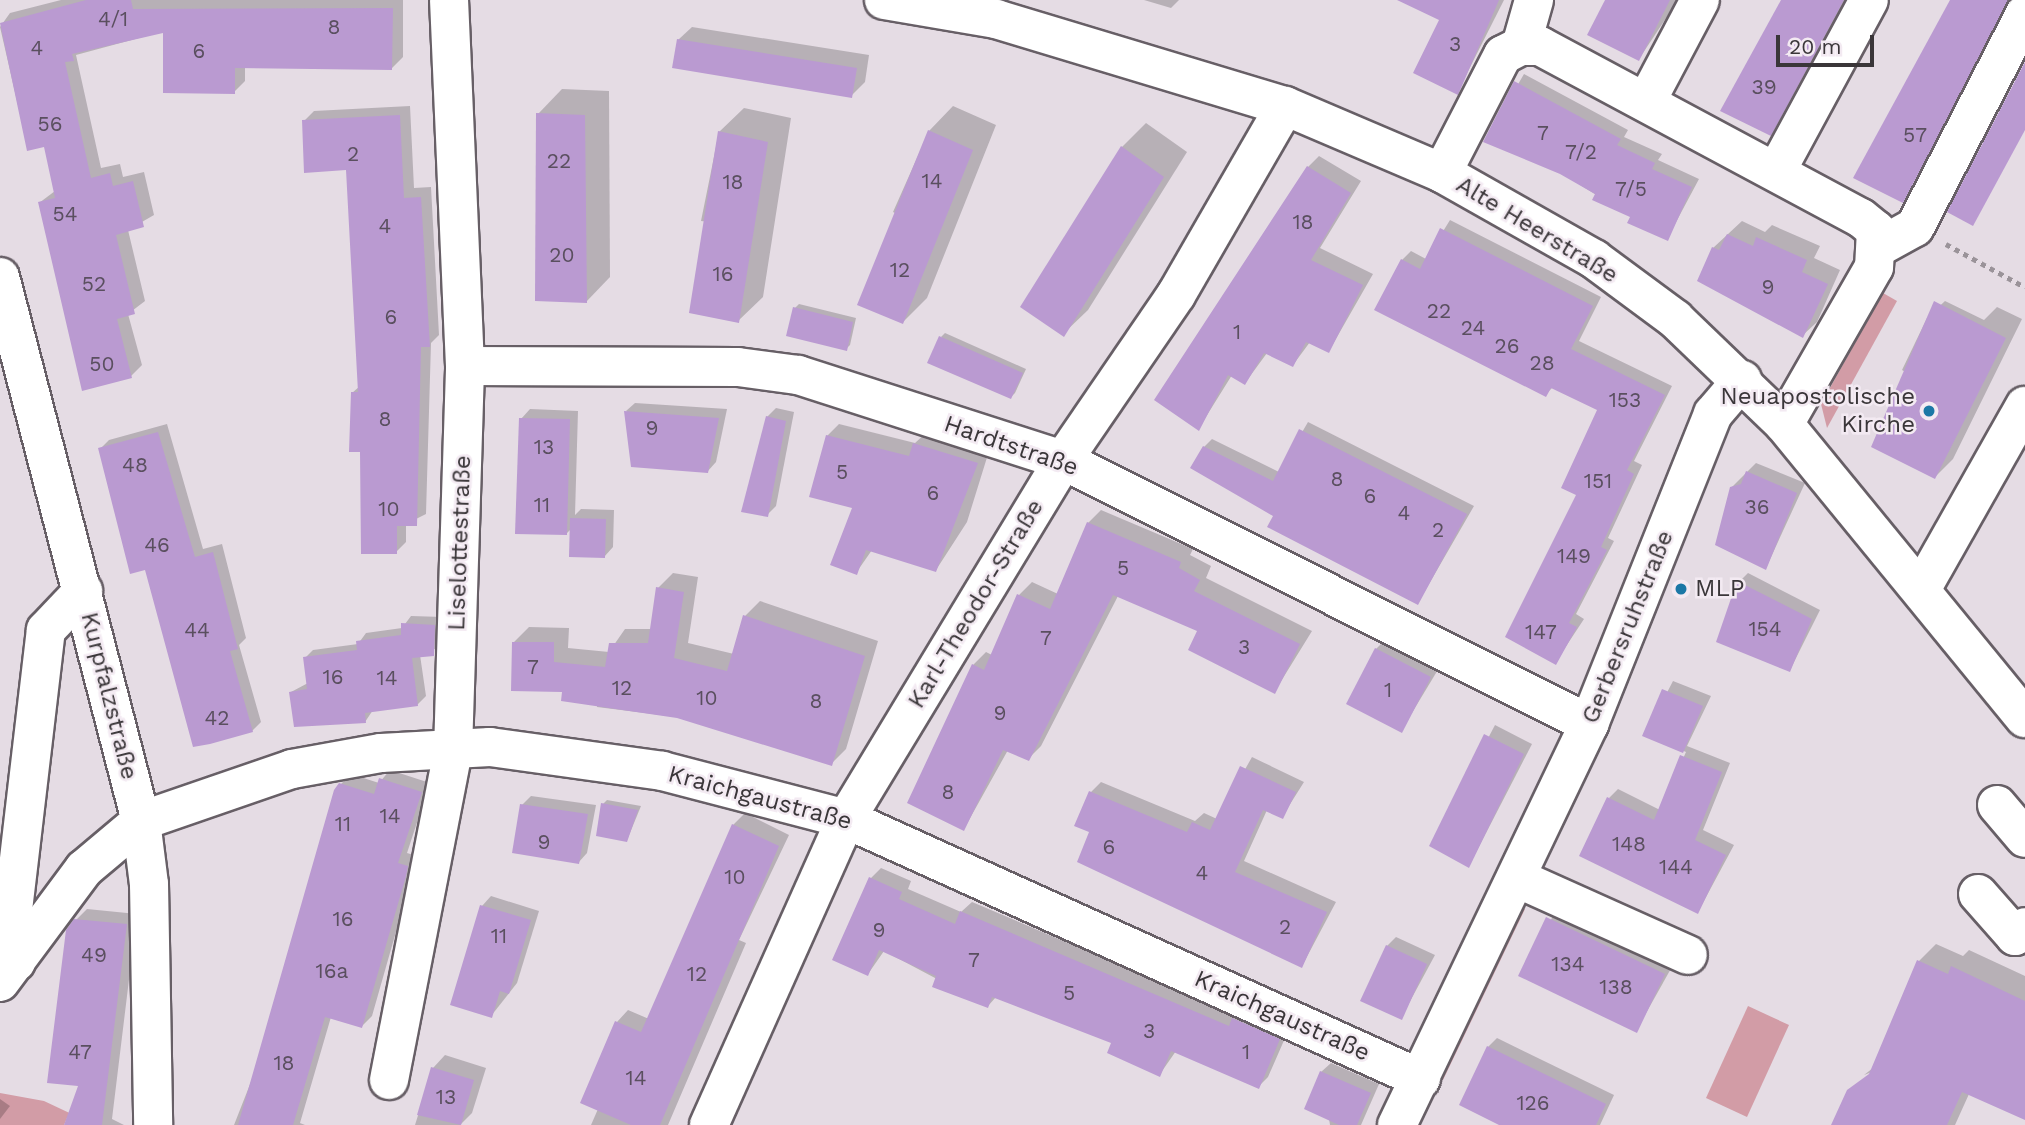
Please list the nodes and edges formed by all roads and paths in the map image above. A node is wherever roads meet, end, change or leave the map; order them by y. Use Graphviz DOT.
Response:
graph roads {
  1 [pos="449,0"];
  2 [pos="884,0"];
  3 [pos="1534,0"];
  4 [pos="1700,0"];
  5 [pos="1869,0"];
  6 [pos="999,10"];
  7 [pos="2025,14"];
  8 [pos="1521,46"];
  9 [pos="1646,102"];
  10 [pos="1285,106"];
  11 [pos="1777,170"];
  12 [pos="1442,173"];
  13 [pos="1915,227"];
  14 [pos="1879,247"];
  15 [pos="0,277"];
  16 [pos="2025,287"];
  17 [pos="465,366"];
  18 [pos="1742,380"];
  19 [pos="2025,406"];
  20 [pos="1784,424"];
  21 [pos="1063,460"];
  22 [pos="1923,586"];
  23 [pos="83,591"];
  24 [pos="2025,718"];
  25 [pos="1589,724"];
  26 [pos="453,751"];
  27 [pos="1997,805"];
  28 [pos="846,819"];
  29 [pos="141,821"];
  30 [pos="2025,838"];
  31 [pos="1520,878"];
  32 [pos="1978,894"];
  33 [pos="2025,928"];
  34 [pos="1688,955"];
  35 [pos="8,972"];
  36 [pos="1421,1079"];
  37 [pos="389,1080"];
  38 [pos="152,1125"];
  39 [pos="709,1125"];
  40 [pos="1397,1125"];
  1 -- 17 [label="street, Liselottestraße"];
  2 -- 6 [label="street, Alte Heerstraße"];
  3 -- 8 [label="street"];
  4 -- 9 [label="street"];
  5 -- 11 [label="street"];
  6 -- 10 [label="street, Alte Heerstraße"];
  7 -- 13 [label="street"];
  8 -- 9 [label="street"];
  8 -- 12 [label="street"];
  9 -- 11 [label="street"];
  10 -- 12 [label="street, Alte Heerstraße"];
  10 -- 21 [label="street, Karl-Theodor-Straße"];
  11 -- 14 [label="street"];
  12 -- 18 [label="street, Alte Heerstraße"];
  13 -- 14 [label="street"];
  13 -- 16 [label="path"];
  14 -- 20 [label="street"];
  15 -- 23 [label="street, Kurpfalzstraße"];
  17 -- 21 [label="street, Hardtstraße"];
  17 -- 26 [label="street, Liselottestraße"];
  18 -- 20 [label="street, Alte Heerstraße"];
  18 -- 25 [label="street, Gerbersruhstraße"];
  19 -- 22 [label="street"];
  20 -- 22 [label="street, Alte Heerstraße"];
  21 -- 25 [label="street, Hardtstraße"];
  21 -- 28 [label="street, Karl-Theodor-Straße"];
  22 -- 24 [label="street, Alte Heerstraße"];
  23 -- 29 [label="street, Kurpfalzstraße"];
  23 -- 35 [label="street"];
  25 -- 31 [label="street, Gerbersruhstraße"];
  26 -- 28 [label="street, Kraichgaustraße"];
  26 -- 29 [label="street, Kraichgaustraße"];
  26 -- 37 [label="street, Liselottestraße"];
  27 -- 30 [label="street"];
  28 -- 36 [label="street, Kraichgaustraße"];
  28 -- 39 [label="street, Karl-Theodor-Straße"];
  29 -- 35 [label="street"];
  29 -- 38 [label="street, Kurpfalzstraße"];
  31 -- 34 [label="street"];
  31 -- 36 [label="street, Gerbersruhstraße"];
  32 -- 33 [label="street"];
  36 -- 40 [label="street, Gerbersruhstraße"];
}
